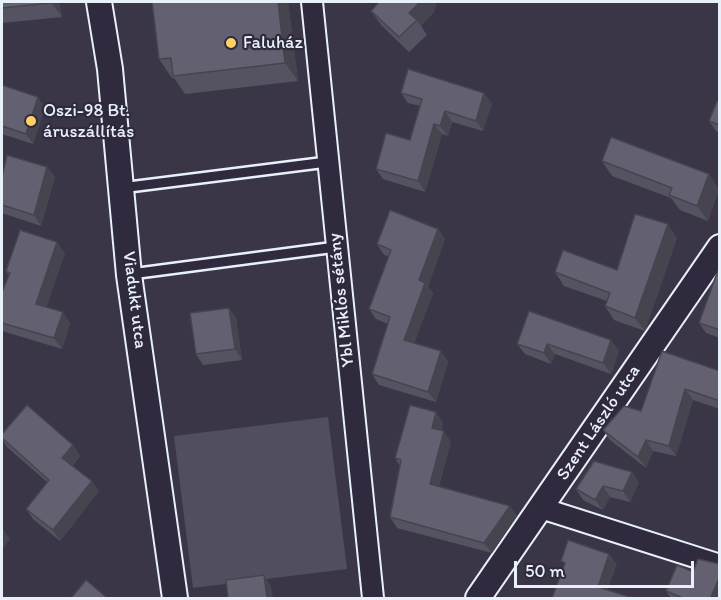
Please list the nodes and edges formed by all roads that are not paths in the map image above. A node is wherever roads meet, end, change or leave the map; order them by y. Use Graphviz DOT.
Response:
graph roads {
  1 [pos="99,2"];
  2 [pos="312,2"];
  3 [pos="327,162"];
  4 [pos="121,188"];
  5 [pos="336,247"];
  6 [pos="720,247"];
  7 [pos="129,275"];
  8 [pos="541,508"];
  9 [pos="720,565"];
  10 [pos="175,598"];
  11 [pos="373,598"];
  12 [pos="478,598"];
  1 -- 4 [label="street, Viadukt utca"];
  2 -- 3 [label="street, Ybl Miklós sétány"];
  3 -- 4 [label="lane"];
  3 -- 5 [label="street, Ybl Miklós sétány"];
  4 -- 7 [label="street, Viadukt utca"];
  5 -- 7 [label="lane"];
  5 -- 11 [label="street, Ybl Miklós sétány"];
  6 -- 8 [label="street, Szent László utca"];
  7 -- 10 [label="street, Viadukt utca"];
  8 -- 9 [label="street"];
  8 -- 12 [label="street, Szent László utca"];
}
